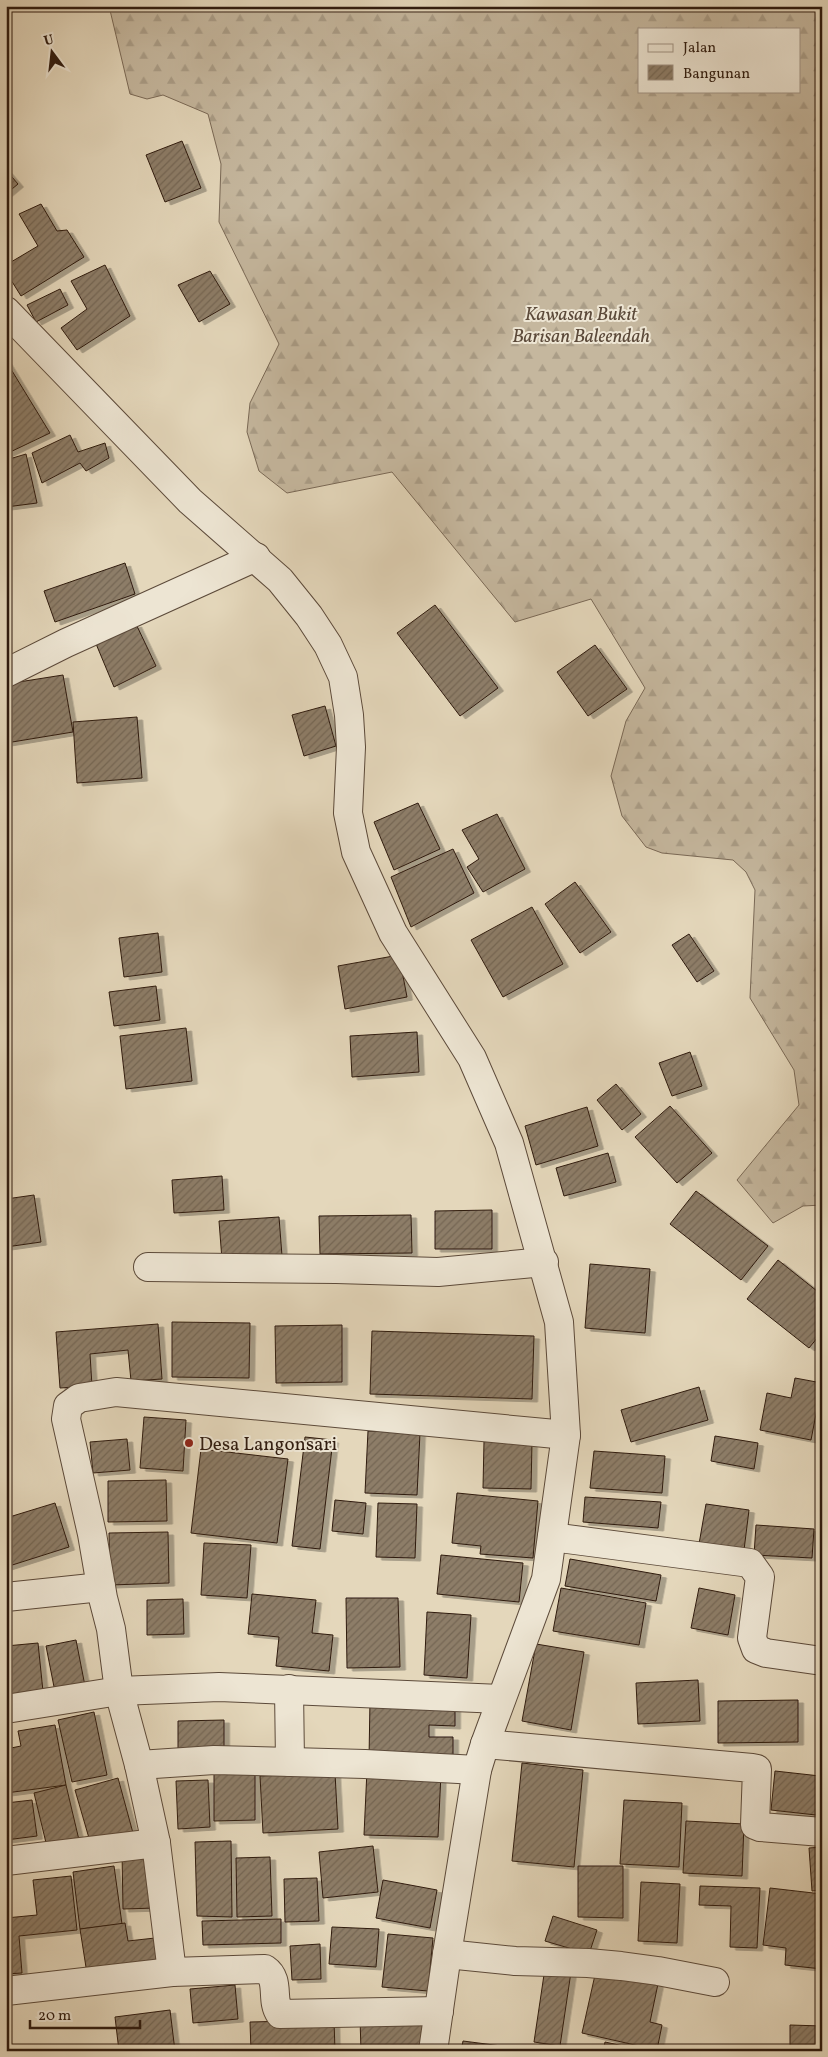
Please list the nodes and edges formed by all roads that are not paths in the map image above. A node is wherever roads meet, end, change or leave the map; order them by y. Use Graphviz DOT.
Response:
graph roads {
  1 [pos="6,311"];
  2 [pos="256,557"];
  3 [pos="6,673"];
  4 [pos="544,1262"];
  5 [pos="148,1267"];
  6 [pos="566,1435"];
  7 [pos="552,1537"];
  8 [pos="101,1587"];
  9 [pos="6,1597"];
  10 [pos="822,1661"];
  11 [pos="289,1689"];
  12 [pos="120,1691"];
  13 [pos="501,1699"];
  14 [pos="6,1709"];
  15 [pos="485,1744"];
  16 [pos="290,1762"];
  17 [pos="139,1765"];
  18 [pos="477,1770"];
  19 [pos="822,1832"];
  20 [pos="156,1843"];
  21 [pos="6,1861"];
  22 [pos="447,1954"];
  23 [pos="172,1972"];
  24 [pos="715,1982"];
  25 [pos="6,1991"];
  26 [pos="439,2011"];
  27 [pos="434,2051"];
  1 -- 2 [label="street"];
  2 -- 3 [label="street"];
  2 -- 4 [label="street"];
  4 -- 5 [label="street"];
  4 -- 6 [label="street"];
  6 -- 7 [label="street"];
  6 -- 8 [label="street"];
  7 -- 10 [label="street"];
  7 -- 13 [label="street"];
  8 -- 9 [label="street"];
  8 -- 12 [label="street"];
  11 -- 12 [label="street"];
  11 -- 13 [label="street"];
  11 -- 16 [label="street"];
  12 -- 14 [label="street"];
  12 -- 17 [label="street"];
  13 -- 15 [label="street"];
  15 -- 18 [label="street"];
  15 -- 19 [label="street"];
  16 -- 17 [label="street"];
  16 -- 18 [label="street"];
  17 -- 20 [label="street"];
  18 -- 22 [label="street"];
  20 -- 21 [label="street"];
  20 -- 23 [label="street"];
  22 -- 24 [label="street"];
  22 -- 26 [label="street"];
  23 -- 25 [label="street"];
  23 -- 26 [label="street"];
  26 -- 27 [label="street"];
}
